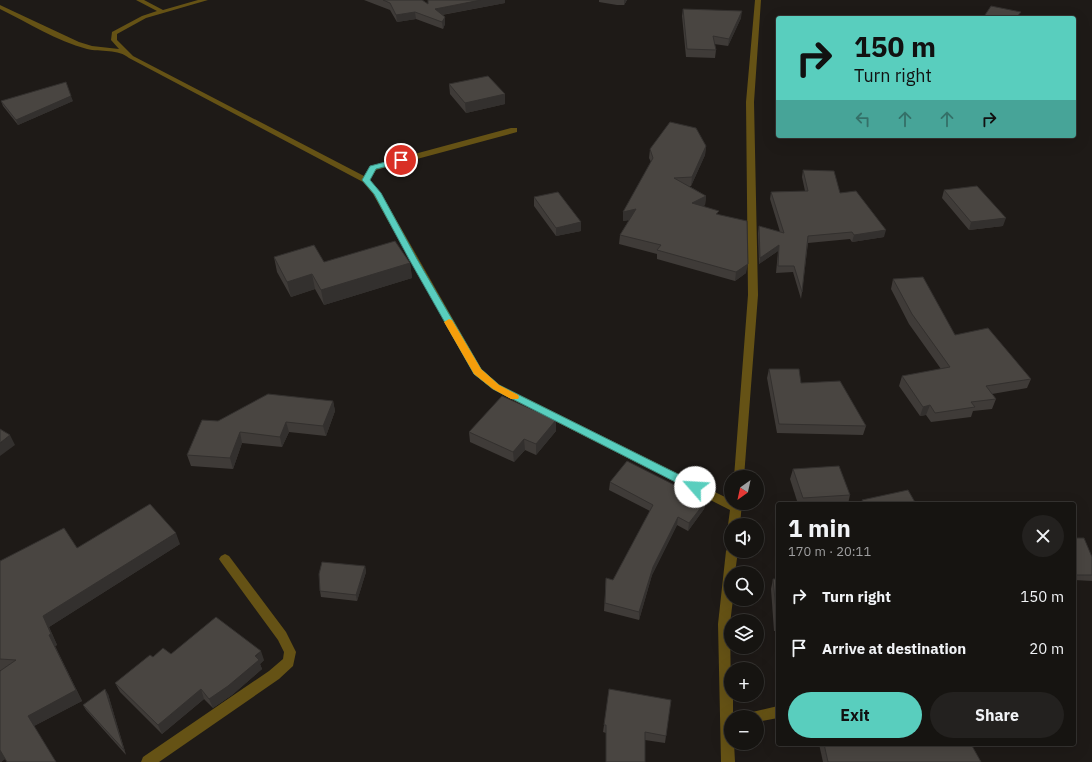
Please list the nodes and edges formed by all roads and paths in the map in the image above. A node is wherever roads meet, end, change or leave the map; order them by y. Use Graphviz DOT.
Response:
graph roads {
  1 [pos="139,0"];
  2 [pos="205,0"];
  3 [pos="758,0"];
  4 [pos="0,7"];
  5 [pos="162,12"];
  6 [pos="125,52"];
  7 [pos="514,130"];
  8 [pos="366,180"];
  9 [pos="740,470"];
  10 [pos="724,499"];
  11 [pos="731,558"];
  12 [pos="225,559"];
  13 [pos="728,710"];
  14 [pos="776,712"];
  15 [pos="764,715"];
  16 [pos="728,750"];
  17 [pos="148,762"];
  18 [pos="728,762"];
  1 -- 5 [label="street"];
  2 -- 5 [label="street"];
  3 -- 9 [label="street"];
  4 -- 6 [label="street"];
  5 -- 6 [label="street"];
  6 -- 8 [label="street"];
  7 -- 8 [label="street"];
  8 -- 10 [label="street"];
  11 -- 13 [label="street"];
  12 -- 17 [label="street"];
  14 -- 15 [label="street"];
  16 -- 18 [label="street"];
}
